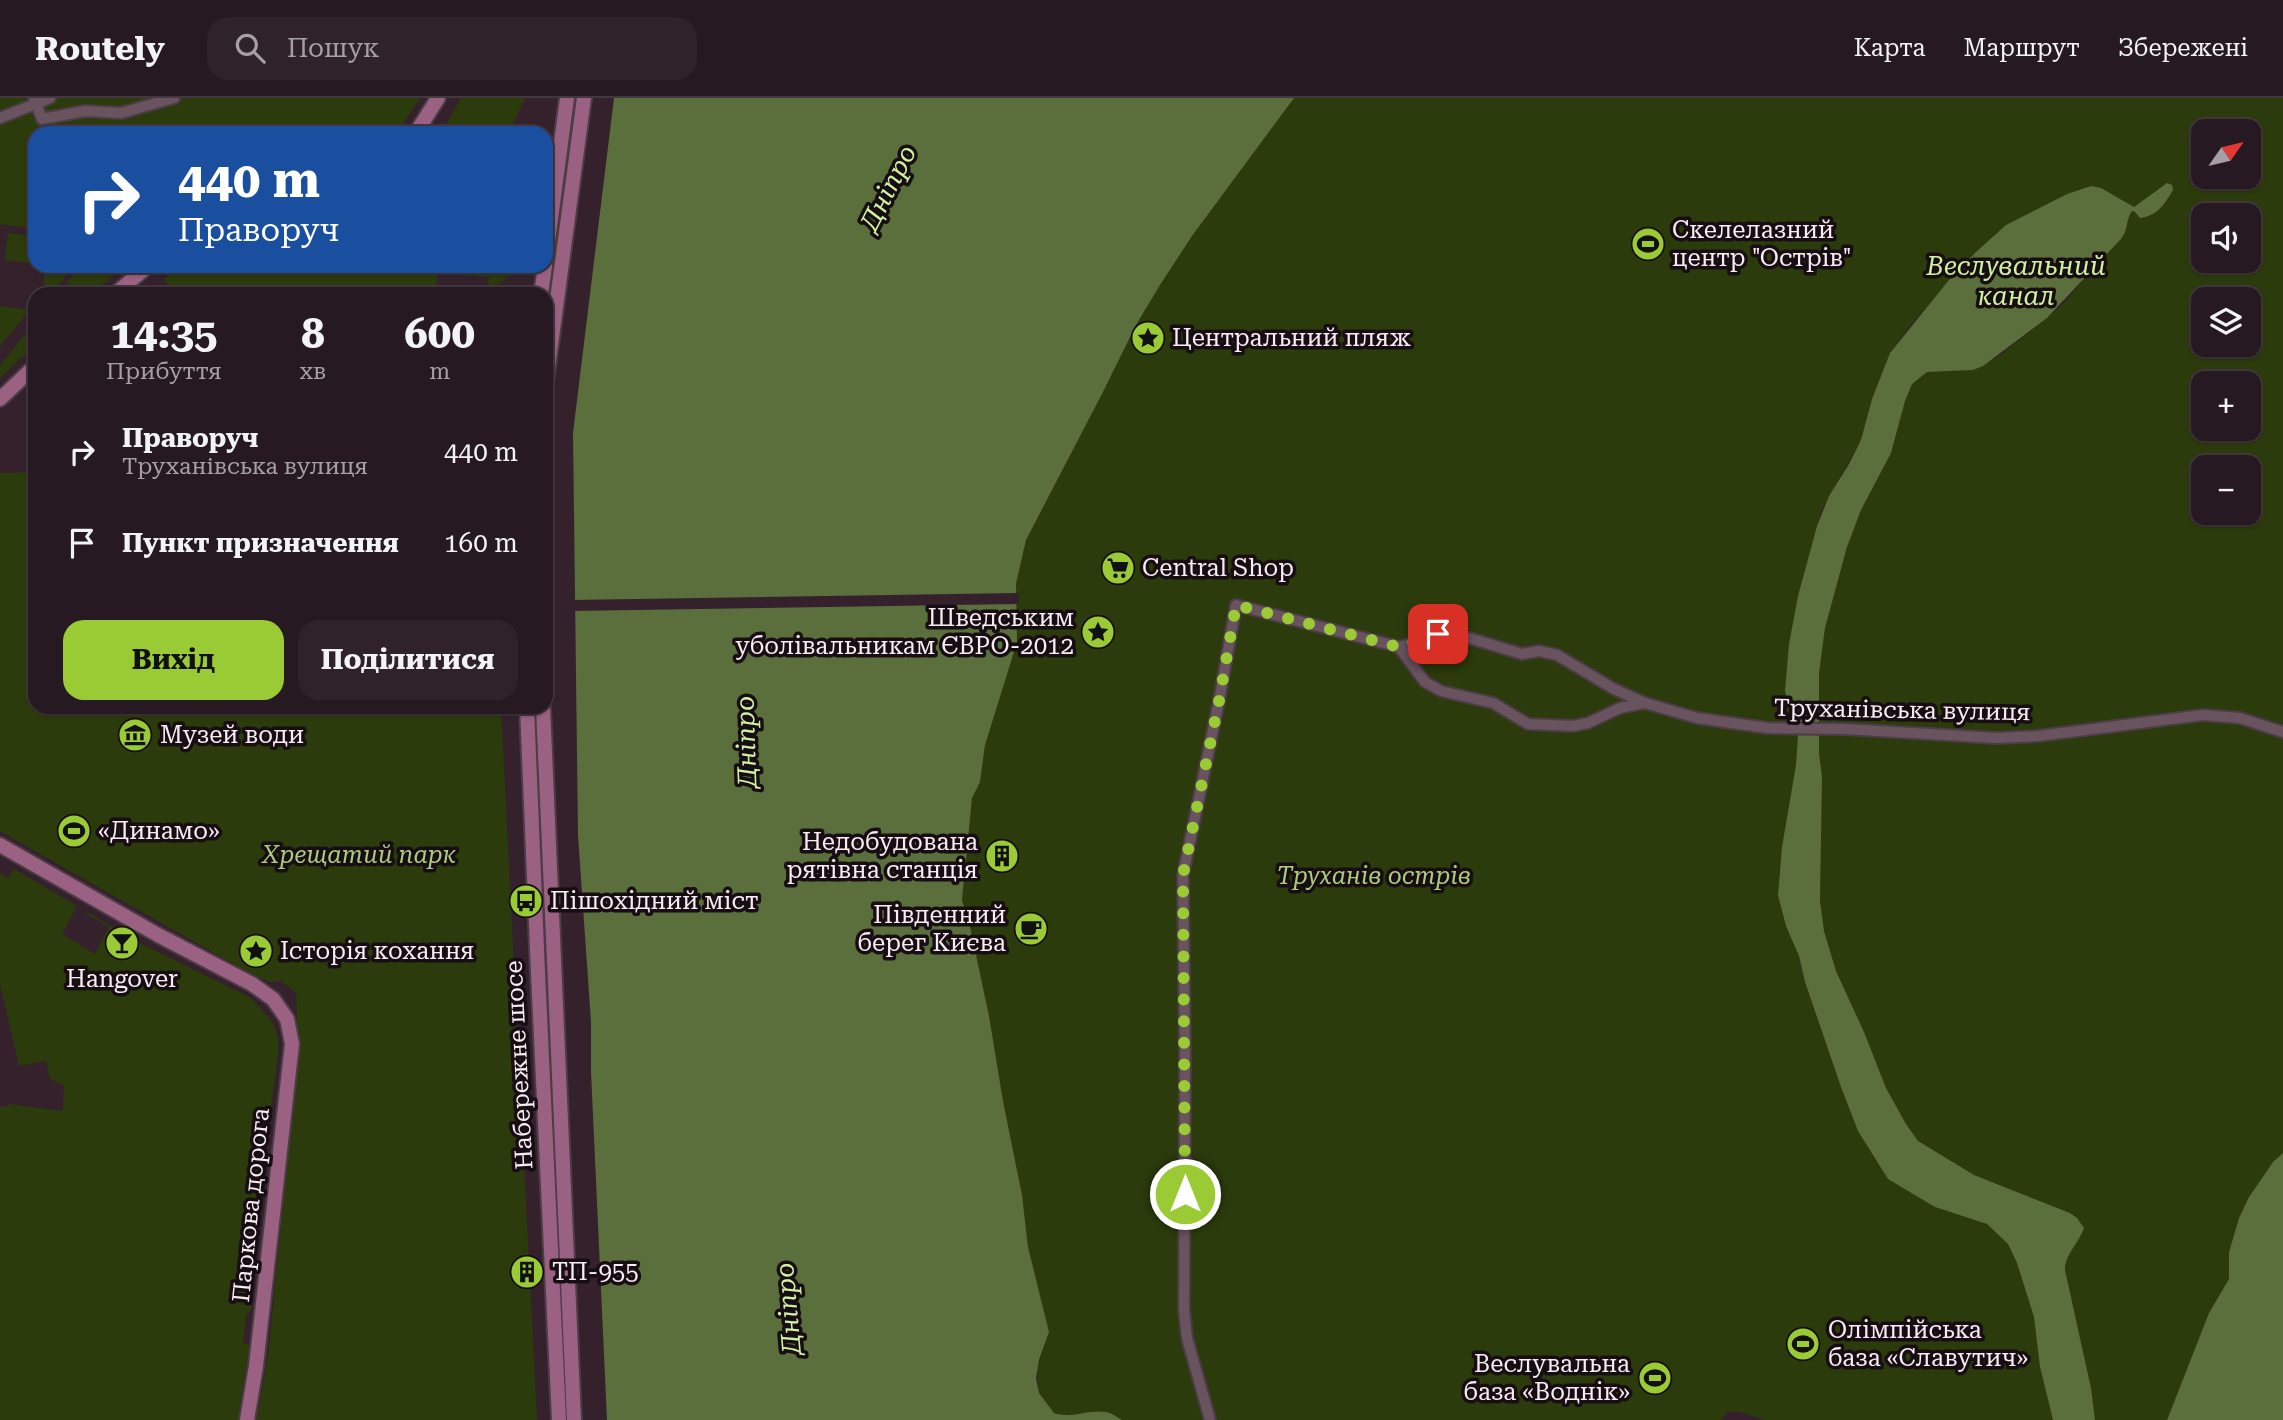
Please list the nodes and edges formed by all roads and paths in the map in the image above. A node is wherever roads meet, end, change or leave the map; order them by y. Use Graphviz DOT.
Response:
graph roads {
  1 [pos="50,98"];
  2 [pos="174,98"];
  3 [pos="438,98"];
  4 [pos="567,98"];
  5 [pos="584,98"];
  6 [pos="35,101"];
  7 [pos="0,118"];
  8 [pos="420,126"];
  9 [pos="553,203"];
  10 [pos="140,273"];
  11 [pos="123,287"];
  12 [pos="553,330"];
  13 [pos="28,373"];
  14 [pos="0,399"];
  15 [pos="1399,647"];
  16 [pos="1645,703"];
  17 [pos="527,714"];
  18 [pos="543,714"];
  19 [pos="2283,732"];
  20 [pos="0,845"];
  21 [pos="247,1420"];
  22 [pos="559,1420"];
  23 [pos="575,1420"];
  24 [pos="1210,1420"];
  1 -- 6 [label="street"];
  2 -- 6 [label="street"];
  3 -- 8 [label="main road"];
  4 -- 9 [label="main road"];
  5 -- 12 [label="main road"];
  6 -- 7 [label="street"];
  10 -- 11 [label="main road"];
  13 -- 14 [label="main road"];
  15 -- 16 [label="street, Труханівська вулиця"];
  15 -- 16 [label="street"];
  15 -- 24 [label="street"];
  16 -- 19 [label="street, Труханівська вулиця"];
  17 -- 22 [label="main road, Набережне шосе"];
  18 -- 23 [label="main road, Набережне шосе"];
  20 -- 21 [label="main road, Паркова дорога"];
}
